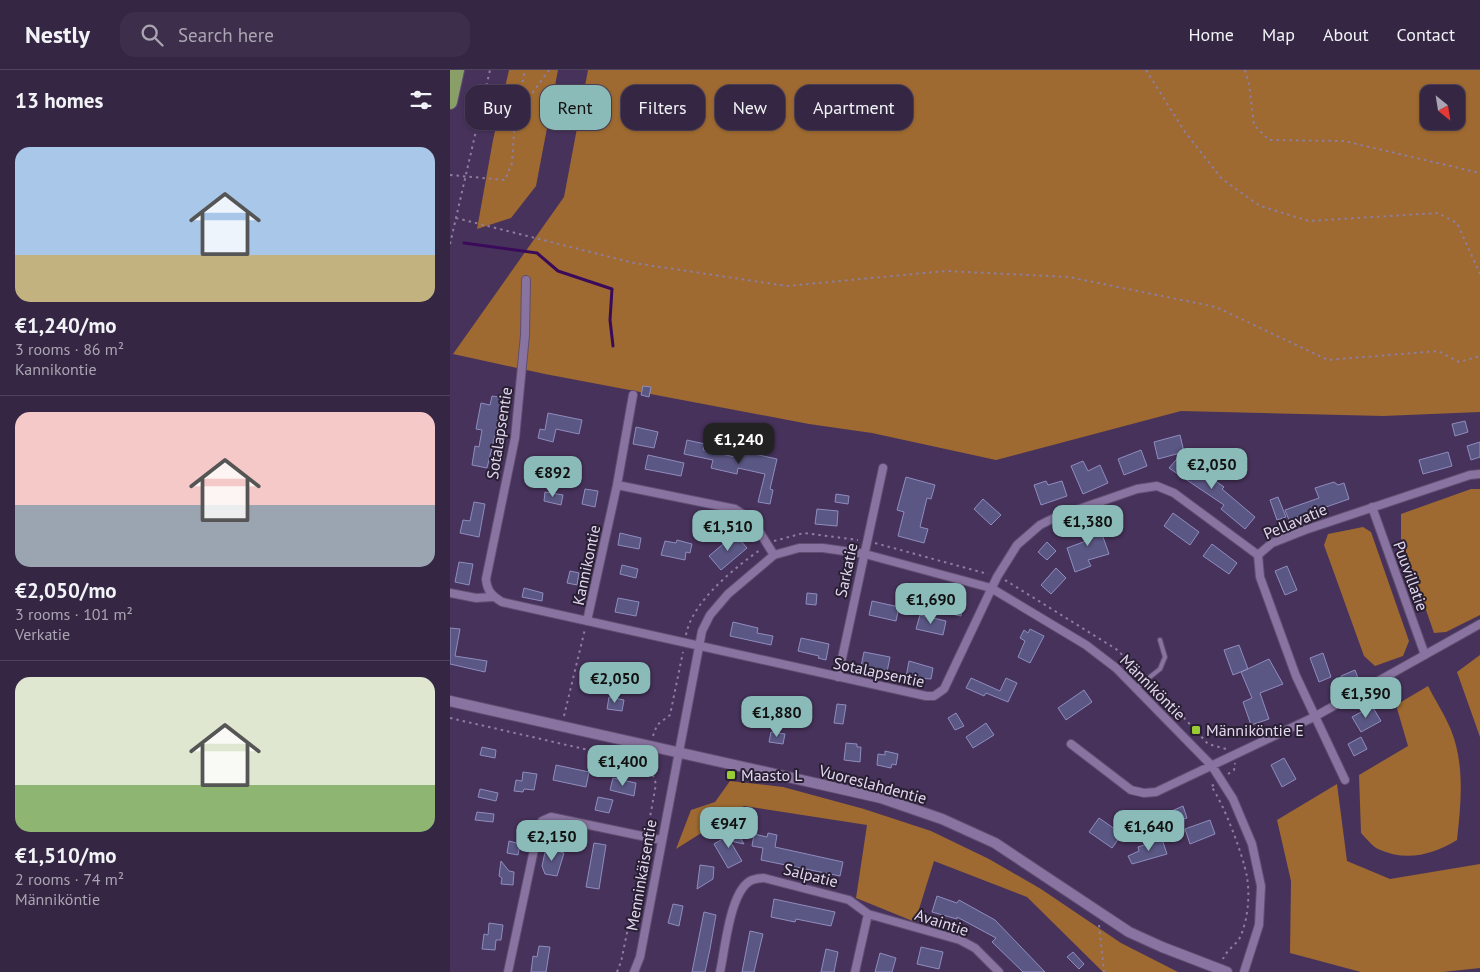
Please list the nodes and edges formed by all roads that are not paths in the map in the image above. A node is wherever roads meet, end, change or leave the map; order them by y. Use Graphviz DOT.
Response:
graph roads {
  1 [pos="457,70"];
  2 [pos="450,102"];
  3 [pos="526,280"];
  4 [pos="633,395"];
  5 [pos="883,468"];
  6 [pos="1480,474"];
  7 [pos="617,485"];
  8 [pos="1372,507"];
  9 [pos="864,554"];
  10 [pos="774,555"];
  11 [pos="1258,555"];
  12 [pos="992,588"];
  13 [pos="450,593"];
  14 [pos="493,597"];
  15 [pos="587,622"];
  16 [pos="1480,624"];
  17 [pos="1160,640"];
  18 [pos="698,646"];
  19 [pos="1425,655"];
  20 [pos="838,677"];
  21 [pos="1136,688"];
  22 [pos="450,701"];
  23 [pos="1314,717"];
  24 [pos="1071,744"];
  25 [pos="678,754"];
  26 [pos="1212,766"];
  27 [pos="1345,780"];
  28 [pos="661,840"];
  29 [pos="868,914"];
  30 [pos="1223,971"];
  31 [pos="508,972"];
  32 [pos="634,972"];
  33 [pos="720,972"];
  34 [pos="855,972"];
  35 [pos="999,972"];
  36 [pos="1244,972"];
  1 -- 2 [label="highway"];
  3 -- 14 [label="street, Sotalapsentie"];
  4 -- 7 [label="street, Kannikontie"];
  5 -- 9 [label="street, Sarkatie"];
  6 -- 8 [label="street, Pellavatie"];
  7 -- 10 [label="street"];
  7 -- 15 [label="street, Kannikontie"];
  8 -- 11 [label="street, Pellavatie"];
  8 -- 19 [label="street, Puuvillatie"];
  9 -- 10 [label="street"];
  9 -- 12 [label="street"];
  9 -- 20 [label="street, Sarkatie"];
  10 -- 18 [label="street"];
  11 -- 12 [label="street, Sotalapsentie"];
  11 -- 23 [label="street, Pellavatie"];
  12 -- 20 [label="street, Sotalapsentie"];
  12 -- 21 [label="street, Männiköntie"];
  13 -- 14 [label="street"];
  14 -- 15 [label="street, Sotalapsentie"];
  15 -- 18 [label="street, Sotalapsentie"];
  16 -- 19 [label="street"];
  17 -- 21 [label="lane"];
  18 -- 20 [label="street, Sotalapsentie"];
  18 -- 25 [label="street"];
  19 -- 23 [label="street"];
  21 -- 26 [label="street, Männiköntie"];
  22 -- 25 [label="street, Vuoreslahdentie"];
  23 -- 26 [label="street"];
  23 -- 27 [label="street, Pellavatie"];
  24 -- 26 [label="street"];
  25 -- 28 [label="street, Menninkäisentie"];
  25 -- 30 [label="street, Vuoreslahdentie"];
  26 -- 36 [label="street, Männiköntie"];
  28 -- 31 [label="street"];
  28 -- 32 [label="street, Menninkäisentie"];
  29 -- 33 [label="street, Salpatie"];
  29 -- 34 [label="street"];
  29 -- 35 [label="street, Avaintie"];
}
